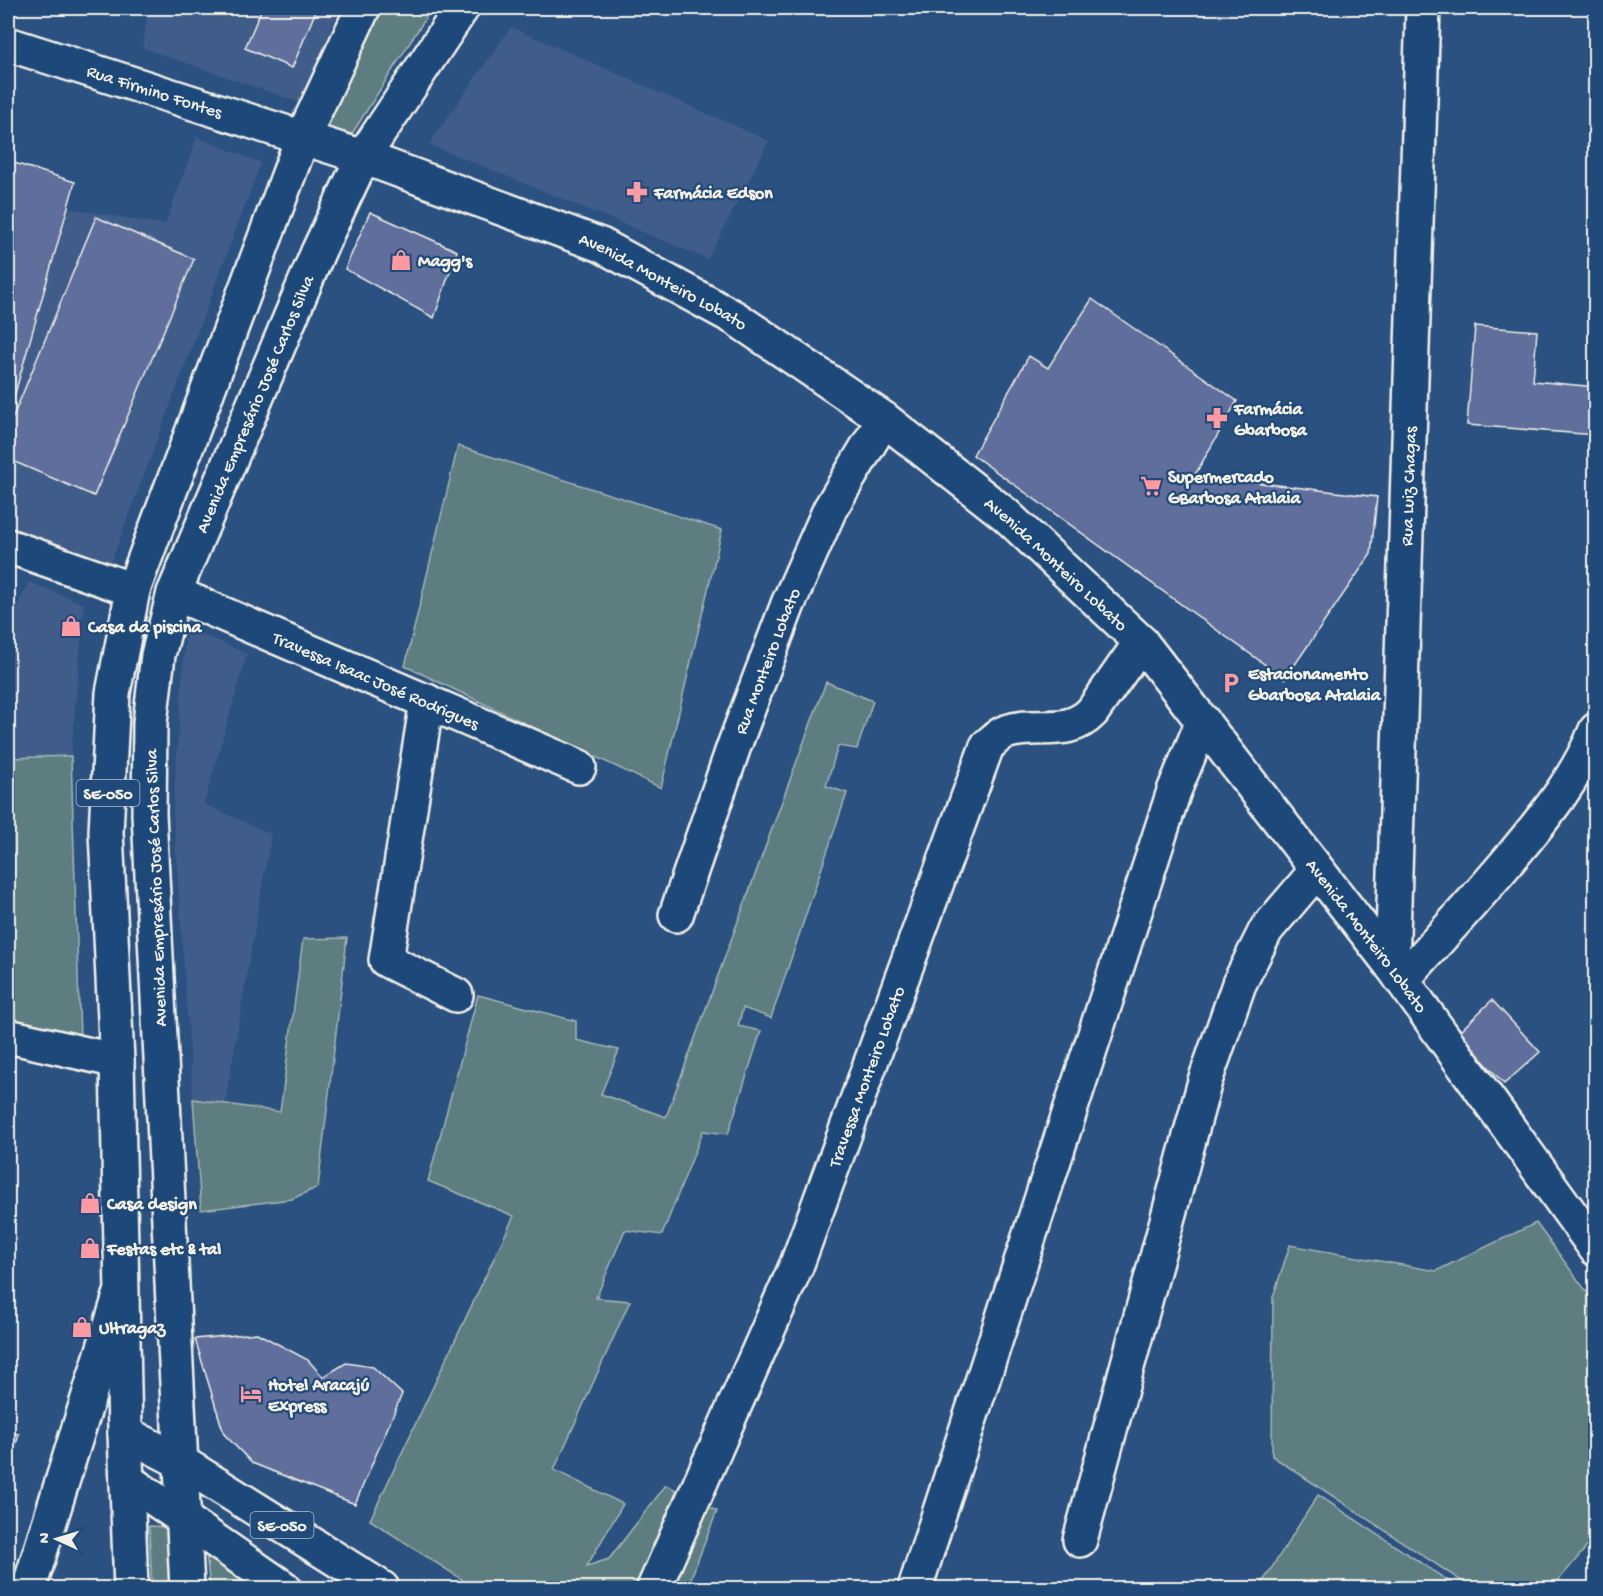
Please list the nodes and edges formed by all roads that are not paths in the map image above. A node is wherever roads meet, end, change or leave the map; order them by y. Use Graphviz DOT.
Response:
graph roads {
  1 [pos="363,8"];
  2 [pos="462,8"];
  3 [pos="1423,8"];
  4 [pos="8,44"];
  5 [pos="302,139"];
  6 [pos="363,158"];
  7 [pos="884,418"];
  8 [pos="8,546"];
  9 [pos="133,590"];
  10 [pos="174,593"];
  11 [pos="1141,642"];
  12 [pos="427,701"];
  13 [pos="1203,721"];
  14 [pos="1596,730"];
  15 [pos="579,767"];
  16 [pos="1317,870"];
  17 [pos="676,915"];
  18 [pos="1397,973"];
  19 [pos="456,995"];
  20 [pos="8,1036"];
  21 [pos="117,1061"];
  22 [pos="1596,1249"];
  23 [pos="122,1289"];
  24 [pos="125,1433"];
  25 [pos="181,1462"];
  26 [pos="127,1480"];
  27 [pos="183,1519"];
  28 [pos="1080,1540"];
  29 [pos="29,1588"];
  30 [pos="131,1588"];
  31 [pos="187,1588"];
  32 [pos="284,1588"];
  33 [pos="382,1588"];
  34 [pos="654,1588"];
  35 [pos="915,1588"];
  1 -- 5 [label="street"];
  2 -- 6 [label="street, Avenida Empresário José Carlos Silva"];
  3 -- 18 [label="street, Rua Luiz Chagas"];
  4 -- 5 [label="street, Rua Firmino Fontes"];
  5 -- 6 [label="street, Avenida Monteiro Lobato"];
  5 -- 9 [label="street, SE-050"];
  6 -- 7 [label="street, Avenida Monteiro Lobato"];
  6 -- 10 [label="street, Avenida Empresário José Carlos Silva"];
  7 -- 11 [label="street, Avenida Monteiro Lobato"];
  7 -- 17 [label="street, Rua Monteiro Lobato"];
  8 -- 9 [label="street"];
  9 -- 21 [label="street, SE-050"];
  10 -- 12 [label="street, Travessa Isaac José Rodrigues"];
  10 -- 25 [label="street, Avenida Empresário José Carlos Silva"];
  11 -- 13 [label="street, Avenida Monteiro Lobato"];
  11 -- 34 [label="street, Travessa Monteiro Lobato"];
  12 -- 15 [label="street, Travessa Isaac José Rodrigues"];
  12 -- 19 [label="street"];
  13 -- 16 [label="street, Avenida Monteiro Lobato"];
  13 -- 35 [label="street"];
  14 -- 18 [label="street"];
  16 -- 18 [label="street, Avenida Monteiro Lobato"];
  16 -- 28 [label="street"];
  18 -- 22 [label="street, Avenida Monteiro Lobato"];
  20 -- 21 [label="street"];
  21 -- 23 [label="street, SE-050"];
  23 -- 24 [label="street, SE-050"];
  23 -- 29 [label="street"];
  24 -- 25 [label="street"];
  24 -- 26 [label="street, SE-050"];
  25 -- 27 [label="street, Avenida Empresário José Carlos Silva"];
  25 -- 33 [label="street, SE-050"];
  26 -- 27 [label="street"];
  26 -- 30 [label="street, SE-050"];
  27 -- 31 [label="street, Avenida Empresário José Carlos Silva"];
  27 -- 32 [label="street, SE-050"];
}
